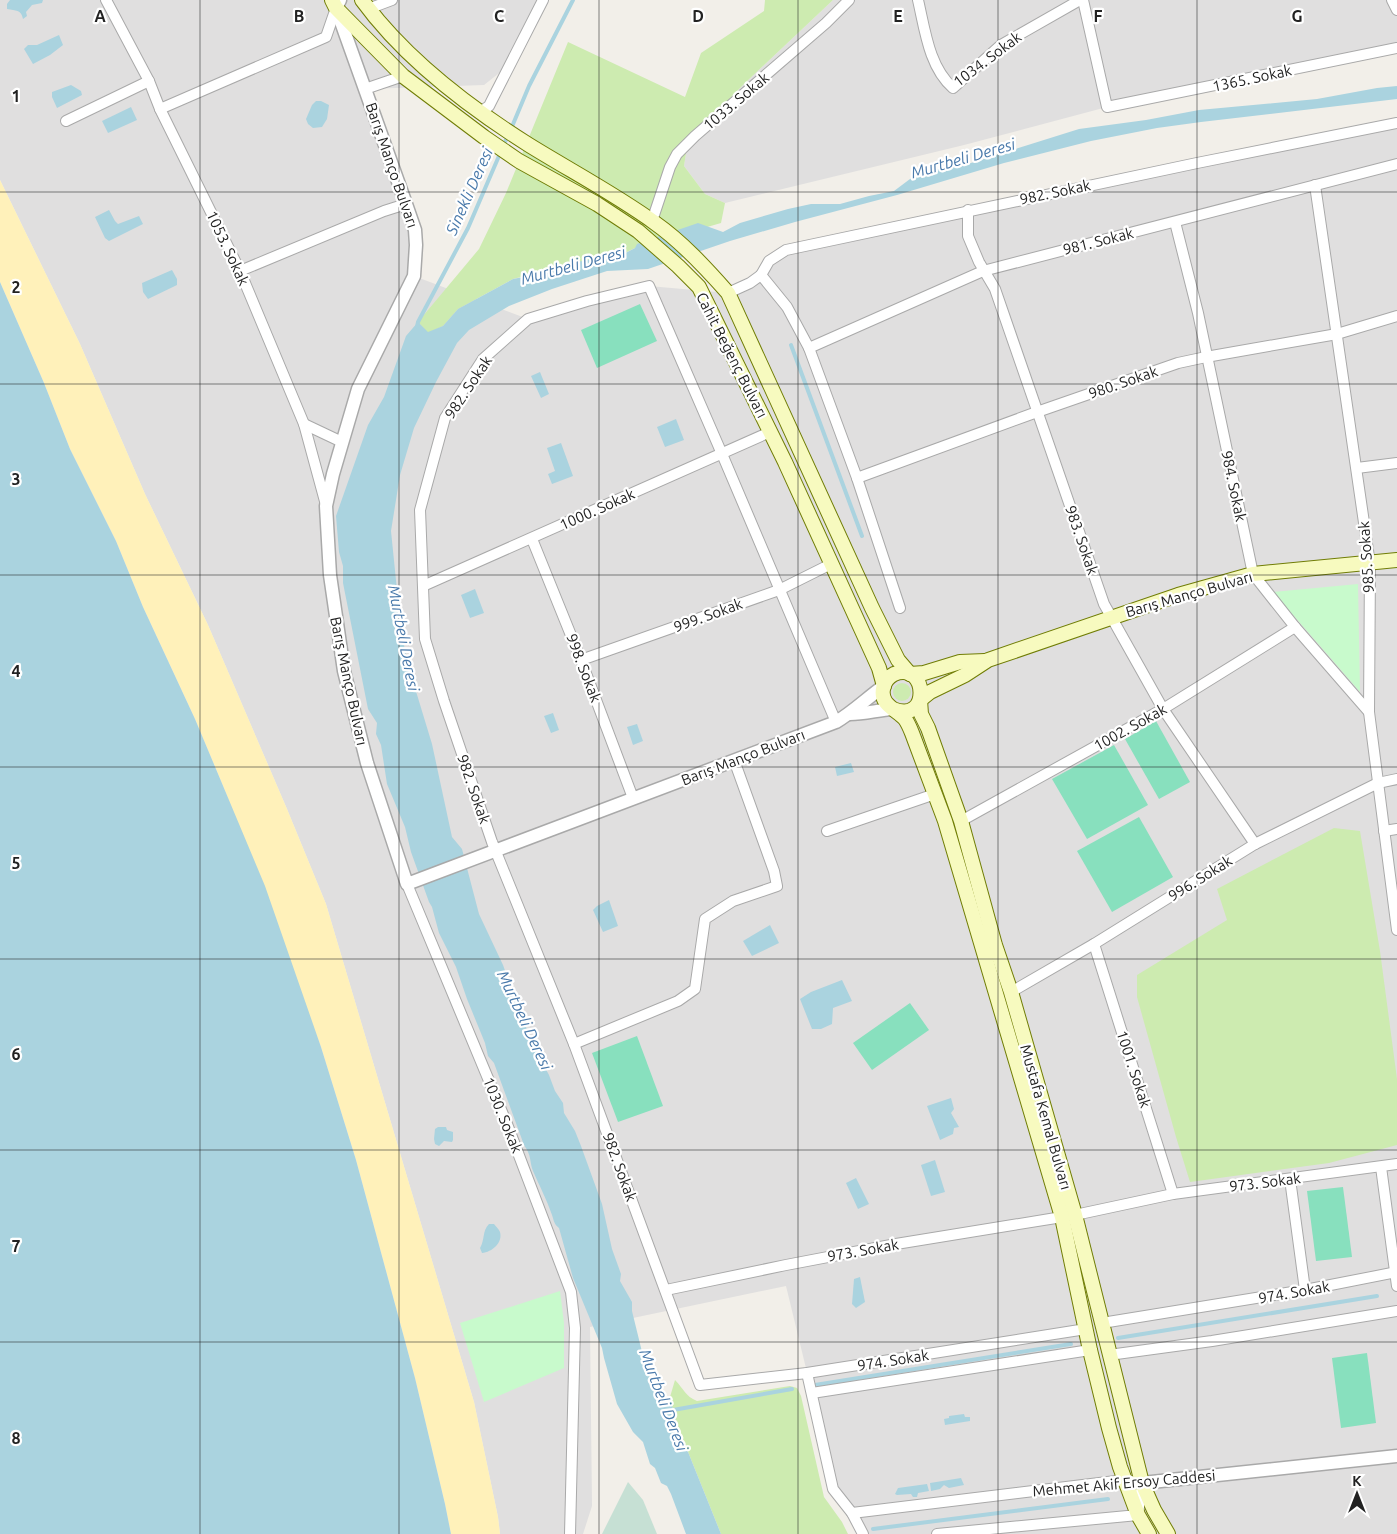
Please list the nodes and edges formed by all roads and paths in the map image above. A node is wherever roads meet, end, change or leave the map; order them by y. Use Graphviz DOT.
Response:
graph roads {
  1 [pos="106,0"];
  2 [pos="392,0"];
  3 [pos="543,0"];
  4 [pos="849,0"];
  5 [pos="918,0"];
  6 [pos="1081,0"];
  7 [pos="1392,0"];
  8 [pos="336,3"];
  9 [pos="365,4"];
  10 [pos="1397,10"];
  11 [pos="1397,48"];
  12 [pos="403,76"];
  13 [pos="149,81"];
  14 [pos="365,89"];
  15 [pos="160,109"];
  16 [pos="480,112"];
  17 [pos="66,121"];
  18 [pos="1397,123"];
  19 [pos="1397,164"];
  20 [pos="1315,185"];
  21 [pos="406,204"];
  22 [pos="968,210"];
  23 [pos="654,222"];
  24 [pos="1175,222"];
  25 [pos="983,271"];
  26 [pos="240,272"];
  27 [pos="761,275"];
  28 [pos="728,293"];
  29 [pos="1397,316"];
  30 [pos="1337,334"];
  31 [pos="809,348"];
  32 [pos="1206,356"];
  33 [pos="1037,412"];
  34 [pos="304,424"];
  35 [pos="770,432"];
  36 [pos="342,442"];
  37 [pos="722,454"];
  38 [pos="1397,463"];
  39 [pos="1356,468"];
  40 [pos="857,478"];
  41 [pos="326,506"];
  42 [pos="532,538"];
  43 [pos="1397,560"];
  44 [pos="831,564"];
  45 [pos="1370,564"];
  46 [pos="1253,574"];
  47 [pos="423,586"];
  48 [pos="779,590"];
  49 [pos="900,608"];
  50 [pos="1111,617"];
  51 [pos="1295,627"];
  52 [pos="581,660"];
  53 [pos="988,660"];
  54 [pos="910,674"];
  55 [pos="884,686"];
  56 [pos="920,700"];
  57 [pos="893,709"];
  58 [pos="1163,709"];
  59 [pos="1369,712"];
  60 [pos="850,714"];
  61 [pos="836,722"];
  62 [pos="734,760"];
  63 [pos="1397,779"];
  64 [pos="1378,783"];
  65 [pos="935,794"];
  66 [pos="633,798"];
  67 [pos="961,820"];
  68 [pos="1397,830"];
  69 [pos="1384,831"];
  70 [pos="827,832"];
  71 [pos="1255,844"];
  72 [pos="495,851"];
  73 [pos="407,884"];
  74 [pos="1397,930"];
  75 [pos="1094,944"];
  76 [pos="1011,992"];
  77 [pos="574,1044"];
  78 [pos="1397,1164"];
  79 [pos="1381,1167"];
  80 [pos="1290,1179"];
  81 [pos="1174,1194"];
  82 [pos="1068,1216"];
  83 [pos="1396,1272"];
  84 [pos="1397,1286"];
  85 [pos="666,1290"];
  86 [pos="1305,1290"];
  87 [pos="1397,1311"];
  88 [pos="1102,1323"];
  89 [pos="1086,1329"];
  90 [pos="1090,1350"];
  91 [pos="1109,1355"];
  92 [pos="807,1373"];
  93 [pos="700,1385"];
  94 [pos="812,1393"];
  95 [pos="1397,1456"];
  96 [pos="1124,1480"];
  97 [pos="1142,1483"];
  98 [pos="852,1513"];
  99 [pos="1138,1515"];
  100 [pos="570,1534"];
  101 [pos="863,1534"];
  102 [pos="937,1534"];
  103 [pos="1149,1534"];
  104 [pos="1168,1534"];
  1 -- 13 [label="street, 1053. Sokak"];
  2 -- 9 [label="street"];
  3 -- 16 [label="street"];
  4 -- 23 [label="street, 1033. Sokak"];
  5 -- 6 [label="street, 1034. Sokak"];
  6 -- 11 [label="street, 1365. Sokak"];
  7 -- 10 [label="street"];
  8 -- 12 [label="main road, Cahit Beğenç Bulvarı"];
  8 -- 14 [label="street, Barış Manço Bulvarı"];
  8 -- 15 [label="street"];
  9 -- 16 [label="main road, Cahit Beğenç Bulvarı"];
  12 -- 14 [label="street"];
  12 -- 35 [label="main road, Cahit Beğenç Bulvarı"];
  13 -- 15 [label="street, 1053. Sokak"];
  13 -- 17 [label="street"];
  14 -- 21 [label="street, Barış Manço Bulvarı"];
  15 -- 26 [label="street, 1053. Sokak"];
  16 -- 23 [label="main road, Cahit Beğenç Bulvarı"];
  18 -- 22 [label="street, 982. Sokak"];
  19 -- 20 [label="street, 981. Sokak"];
  20 -- 24 [label="street, 981. Sokak"];
  20 -- 30 [label="street, 985. Sokak"];
  21 -- 26 [label="street"];
  21 -- 36 [label="street, Barış Manço Bulvarı"];
  22 -- 25 [label="street, 983. Sokak"];
  22 -- 27 [label="street, 982. Sokak"];
  23 -- 28 [label="main road, Cahit Beğenç Bulvarı"];
  24 -- 25 [label="street, 981. Sokak"];
  24 -- 32 [label="street, 984. Sokak"];
  25 -- 31 [label="street, 981. Sokak"];
  25 -- 33 [label="street, 983. Sokak"];
  26 -- 34 [label="street, 1053. Sokak"];
  27 -- 28 [label="street, 982. Sokak"];
  27 -- 31 [label="street"];
  28 -- 54 [label="main road, Cahit Beğenç Bulvarı"];
  29 -- 30 [label="street, 980. Sokak"];
  30 -- 32 [label="street, 980. Sokak"];
  30 -- 39 [label="street, 985. Sokak"];
  31 -- 40 [label="street"];
  32 -- 33 [label="street, 980. Sokak"];
  32 -- 46 [label="street, 984. Sokak"];
  33 -- 40 [label="street, 980. Sokak"];
  33 -- 50 [label="street, 983. Sokak"];
  34 -- 36 [label="street"];
  34 -- 41 [label="street, 1053. Sokak"];
  35 -- 37 [label="street, 1000. Sokak"];
  35 -- 44 [label="main road, Cahit Beğenç Bulvarı"];
  36 -- 41 [label="street, Barış Manço Bulvarı"];
  37 -- 42 [label="street, 1000. Sokak"];
  37 -- 47 [label="street, 982. Sokak"];
  37 -- 48 [label="street"];
  38 -- 39 [label="street"];
  39 -- 45 [label="street, 985. Sokak"];
  40 -- 49 [label="street"];
  41 -- 73 [label="street, Barış Manço Bulvarı"];
  42 -- 47 [label="street, 1000. Sokak"];
  42 -- 52 [label="street, 998. Sokak"];
  43 -- 45 [label="main road, Barış Manço Bulvarı"];
  44 -- 48 [label="street, 999. Sokak"];
  44 -- 55 [label="main road, Cahit Beğenç Bulvarı"];
  45 -- 46 [label="main road, Barış Manço Bulvarı"];
  45 -- 59 [label="street, 985. Sokak"];
  46 -- 50 [label="main road, Barış Manço Bulvarı"];
  46 -- 51 [label="street, 984. Sokak"];
  47 -- 72 [label="street, 982. Sokak"];
  48 -- 52 [label="street, 999. Sokak"];
  48 -- 61 [label="street"];
  50 -- 53 [label="main road, Barış Manço Bulvarı"];
  50 -- 58 [label="street, 983. Sokak"];
  51 -- 58 [label="street, 1002. Sokak"];
  51 -- 59 [label="street, 984. Sokak"];
  52 -- 66 [label="street, 998. Sokak"];
  53 -- 54 [label="main road, Barış Manço Bulvarı"];
  53 -- 56 [label="main road, Barış Manço Bulvarı"];
  54 -- 55 [label="main road"];
  54 -- 56 [label="main road"];
  55 -- 57 [label="main road"];
  55 -- 60 [label="street, Barış Manço Bulvarı"];
  56 -- 57 [label="main road"];
  56 -- 67 [label="main road, Mustafa Kemal Bulvarı"];
  57 -- 60 [label="street, Barış Manço Bulvarı"];
  57 -- 65 [label="main road, Mustafa Kemal Bulvarı"];
  58 -- 67 [label="street, 1002. Sokak"];
  58 -- 71 [label="street, 983. Sokak"];
  59 -- 64 [label="street, 985. Sokak"];
  60 -- 61 [label="street, Barış Manço Bulvarı"];
  61 -- 62 [label="street, Barış Manço Bulvarı"];
  62 -- 66 [label="street, Barış Manço Bulvarı"];
  62 -- 77 [label="street"];
  63 -- 64 [label="street, 996. Sokak"];
  64 -- 69 [label="street, 985. Sokak"];
  64 -- 71 [label="street, 996. Sokak"];
  65 -- 70 [label="street"];
  65 -- 82 [label="main road, Mustafa Kemal Bulvarı"];
  66 -- 72 [label="street, Barış Manço Bulvarı"];
  67 -- 76 [label="main road, Mustafa Kemal Bulvarı"];
  68 -- 69 [label="street"];
  69 -- 74 [label="street, 985. Sokak"];
  71 -- 75 [label="street, 996. Sokak"];
  72 -- 73 [label="street, Barış Manço Bulvarı"];
  72 -- 77 [label="street, 982. Sokak"];
  73 -- 100 [label="street, 1030. Sokak"];
  75 -- 76 [label="street, 996. Sokak"];
  75 -- 81 [label="street, 1001. Sokak"];
  76 -- 82 [label="main road, Mustafa Kemal Bulvarı"];
  77 -- 85 [label="street, 982. Sokak"];
  78 -- 79 [label="street, 973. Sokak"];
  79 -- 80 [label="street, 973. Sokak"];
  79 -- 83 [label="street"];
  80 -- 81 [label="street, 973. Sokak"];
  80 -- 86 [label="street"];
  81 -- 82 [label="street, 973. Sokak"];
  82 -- 85 [label="street, 973. Sokak"];
  82 -- 88 [label="main road, Mustafa Kemal Bulvarı"];
  82 -- 89 [label="main road, Mustafa Kemal Bulvarı"];
  83 -- 84 [label="street"];
  83 -- 86 [label="street, 974. Sokak"];
  85 -- 93 [label="street, 982. Sokak"];
  86 -- 88 [label="street, 974. Sokak"];
  87 -- 91 [label="street"];
  88 -- 91 [label="main road, Mustafa Kemal Bulvarı"];
  89 -- 90 [label="main road, Mustafa Kemal Bulvarı"];
  89 -- 92 [label="street, 974. Sokak"];
  90 -- 94 [label="street"];
  90 -- 96 [label="main road, Mustafa Kemal Bulvarı"];
  91 -- 97 [label="main road, Mustafa Kemal Bulvarı"];
  92 -- 93 [label="street, 974. Sokak"];
  92 -- 94 [label="street"];
  94 -- 98 [label="street"];
  95 -- 97 [label="street, Mehmet Akif Ersoy Caddesi"];
  96 -- 97 [label="street, Mehmet Akif Ersoy Caddesi"];
  96 -- 98 [label="street, Mehmet Akif Ersoy Caddesi"];
  96 -- 99 [label="main road, Mustafa Kemal Bulvarı"];
  97 -- 99 [label="street"];
  97 -- 104 [label="main road, Mustafa Kemal Bulvarı"];
  98 -- 101 [label="street"];
  99 -- 102 [label="street"];
  99 -- 103 [label="main road, Mustafa Kemal Bulvarı"];
}
